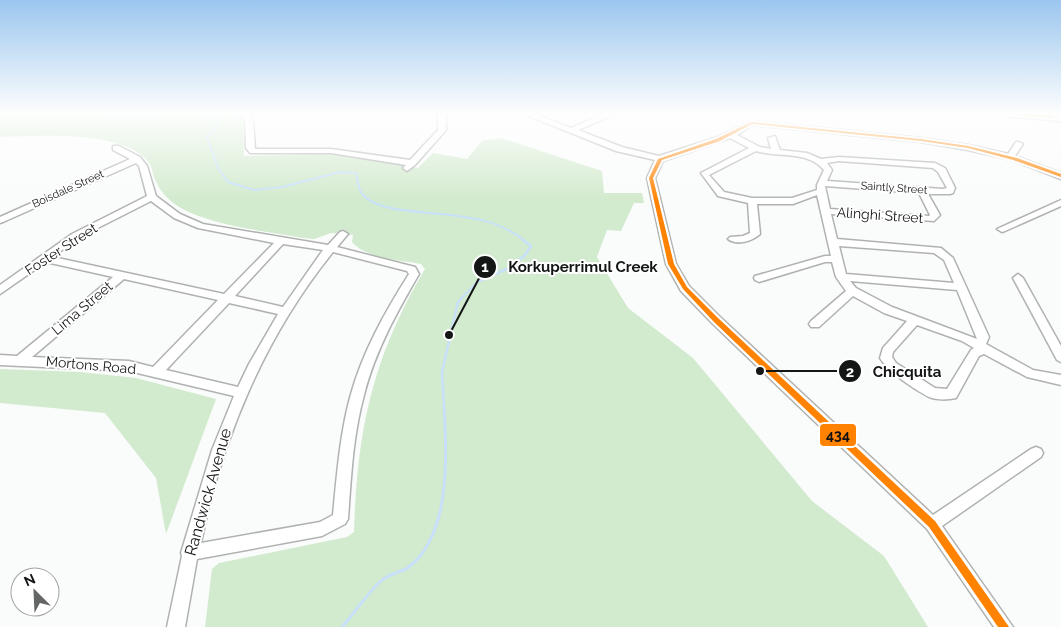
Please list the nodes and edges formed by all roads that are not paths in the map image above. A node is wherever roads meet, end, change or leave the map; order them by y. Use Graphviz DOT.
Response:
graph roads {
  1 [pos="250,143"];
  2 [pos="430,143"];
  3 [pos="603,143"];
  4 [pos="704,143"];
  5 [pos="744,143"];
  6 [pos="774,143"];
  7 [pos="948,143"];
  8 [pos="1019,144"];
  9 [pos="116,148"];
  10 [pos="754,149"];
  11 [pos="776,151"];
  12 [pos="790,152"];
  13 [pos="1010,157"];
  14 [pos="136,159"];
  15 [pos="660,159"];
  16 [pos="820,162"];
  17 [pos="828,170"];
  18 [pos="1061,176"];
  19 [pos="821,187"];
  20 [pos="922,190"];
  21 [pos="152,197"];
  22 [pos="752,200"];
  23 [pos="1061,203"];
  24 [pos="825,211"];
  25 [pos="0,220"];
  26 [pos="1002,229"];
  27 [pos="343,234"];
  28 [pos="733,239"];
  29 [pos="281,241"];
  30 [pos="833,242"];
  31 [pos="329,248"];
  32 [pos="44,258"];
  33 [pos="836,260"];
  34 [pos="121,276"];
  35 [pos="842,277"];
  36 [pos="759,278"];
  37 [pos="1018,278"];
  38 [pos="961,287"];
  39 [pos="0,290"];
  40 [pos="852,291"];
  41 [pos="227,298"];
  42 [pos="284,311"];
  43 [pos="914,320"];
  44 [pos="815,324"];
  45 [pos="981,347"];
  46 [pos="1061,357"];
  47 [pos="21,359"];
  48 [pos="0,360"];
  49 [pos="156,372"];
  50 [pos="1061,380"];
  51 [pos="240,392"];
  52 [pos="1036,453"];
  53 [pos="932,524"];
  54 [pos="189,553"];
  55 [pos="176,627"];
  56 [pos="1004,627"];
  1 -- 2 [label="street"];
  3 -- 15 [label="street"];
  4 -- 15 [label="street"];
  5 -- 10 [label="street"];
  6 -- 11 [label="street"];
  7 -- 13 [label="street"];
  8 -- 13 [label="street"];
  9 -- 14 [label="street"];
  10 -- 11 [label="street"];
  10 -- 22 [label="street"];
  11 -- 12 [label="street"];
  12 -- 16 [label="street"];
  12 -- 17 [label="street"];
  13 -- 18 [label="street"];
  14 -- 21 [label="street"];
  14 -- 25 [label="street, Boisdale Street"];
  15 -- 53 [label="street"];
  16 -- 17 [label="street"];
  16 -- 20 [label="street, Saintly Street"];
  17 -- 19 [label="street"];
  19 -- 20 [label="street, Saintly Street"];
  19 -- 22 [label="street"];
  19 -- 24 [label="street"];
  20 -- 24 [label="street, Alinghi Street"];
  21 -- 29 [label="street"];
  21 -- 32 [label="street, Foster Street"];
  22 -- 28 [label="street"];
  23 -- 26 [label="street"];
  24 -- 30 [label="street"];
  27 -- 31 [label="street, Randwick Avenue"];
  29 -- 31 [label="street"];
  29 -- 41 [label="street"];
  30 -- 33 [label="street"];
  30 -- 38 [label="street"];
  31 -- 42 [label="street, Randwick Avenue"];
  31 -- 54 [label="street"];
  32 -- 34 [label="street"];
  32 -- 39 [label="street, Foster Street"];
  33 -- 35 [label="street"];
  33 -- 36 [label="street"];
  34 -- 41 [label="street"];
  34 -- 47 [label="street, Lima Street"];
  35 -- 38 [label="street"];
  35 -- 40 [label="street"];
  37 -- 46 [label="street"];
  38 -- 45 [label="street"];
  40 -- 43 [label="street"];
  40 -- 44 [label="street"];
  41 -- 42 [label="street"];
  41 -- 49 [label="street"];
  42 -- 51 [label="street, Randwick Avenue"];
  43 -- 45 [label="street"];
  43 -- 45 [label="street"];
  45 -- 50 [label="street"];
  47 -- 48 [label="street, Mortons Road"];
  47 -- 49 [label="street, Mortons Road"];
  49 -- 51 [label="street, Mortons Road"];
  51 -- 54 [label="street, Randwick Avenue"];
  52 -- 53 [label="street"];
  53 -- 56 [label="street"];
  54 -- 55 [label="street, Randwick Avenue"];
}
